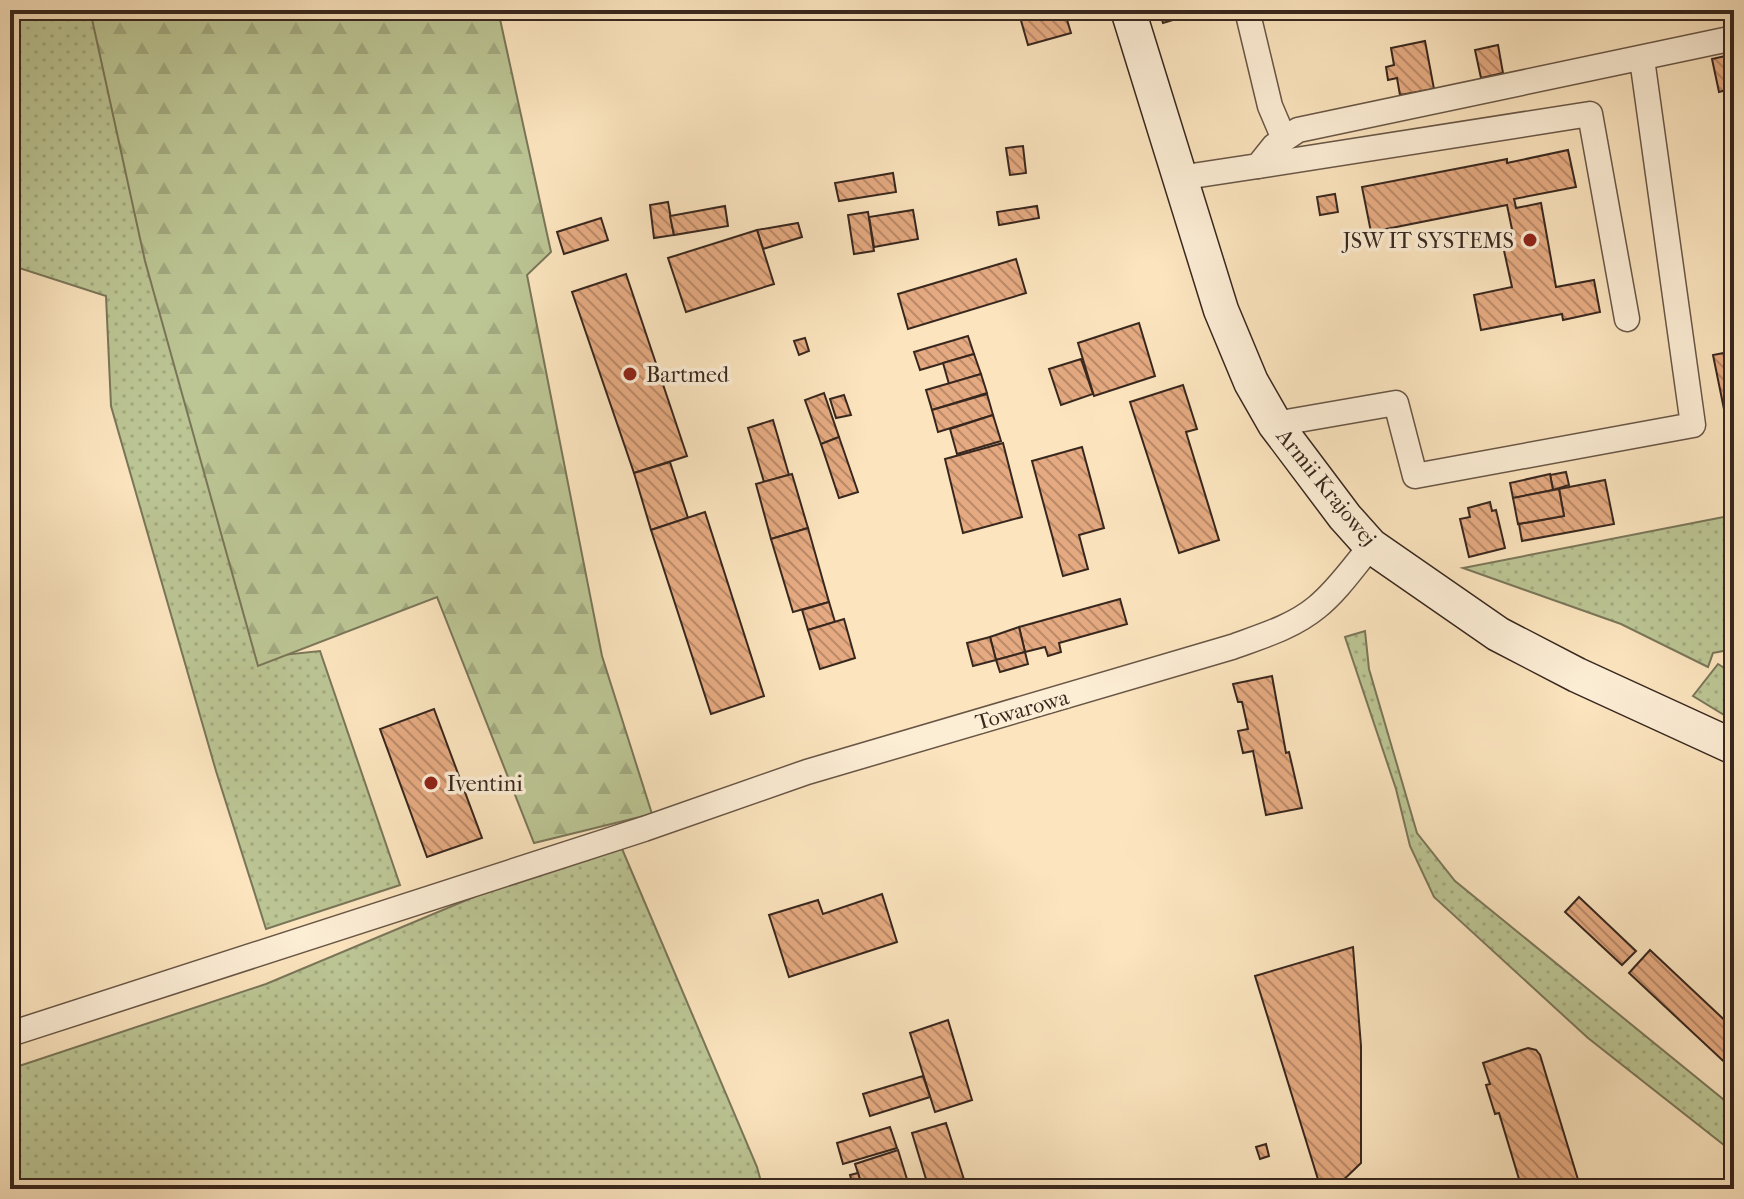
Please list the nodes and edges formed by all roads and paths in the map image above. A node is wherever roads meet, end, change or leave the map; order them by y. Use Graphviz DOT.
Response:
graph roads {
  1 [pos="1128,10"];
  2 [pos="1247,10"];
  3 [pos="1734,38"];
  4 [pos="1642,59"];
  5 [pos="1284,139"];
  6 [pos="1258,166"];
  7 [pos="1179,178"];
  8 [pos="1627,319"];
  9 [pos="1275,424"];
  10 [pos="1371,546"];
  11 [pos="1734,747"];
  12 [pos="10,1034"];
  1 -- 7 [label="street, Armii Krajowej"];
  2 -- 5 [label="street"];
  3 -- 4 [label="street"];
  4 -- 5 [label="street"];
  4 -- 9 [label="street"];
  5 -- 6 [label="street"];
  6 -- 7 [label="street"];
  6 -- 8 [label="street"];
  7 -- 9 [label="street, Armii Krajowej"];
  9 -- 10 [label="street, Armii Krajowej"];
  10 -- 11 [label="street, Armii Krajowej"];
  10 -- 12 [label="street, Towarowa"];
}
